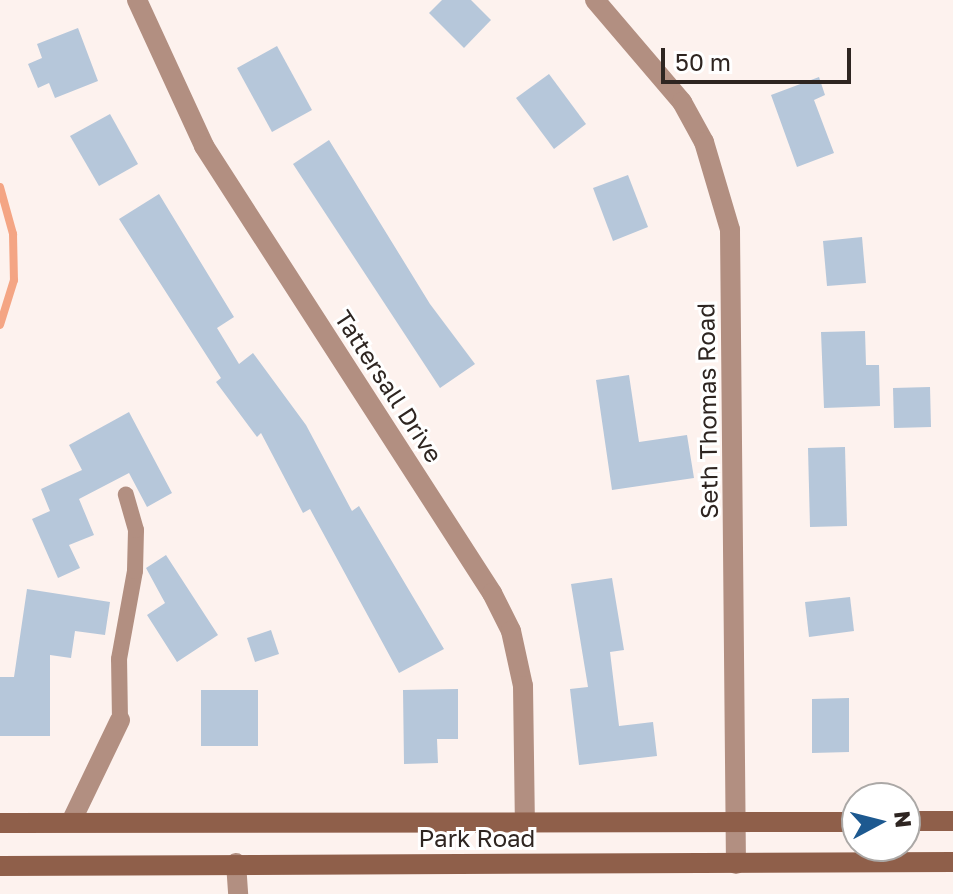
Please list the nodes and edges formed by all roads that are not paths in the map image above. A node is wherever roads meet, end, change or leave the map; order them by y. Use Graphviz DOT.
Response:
graph roads {
  1 [pos="137,0"];
  2 [pos="595,0"];
  3 [pos="126,494"];
  4 [pos="120,720"];
  5 [pos="525,821"];
  6 [pos="921,821"];
  7 [pos="953,821"];
  8 [pos="71,822"];
  9 [pos="841,822"];
  10 [pos="0,823"];
  11 [pos="737,824"];
  12 [pos="953,862"];
  13 [pos="236,863"];
  14 [pos="736,864"];
  15 [pos="0,866"];
  16 [pos="238,894"];
  1 -- 5 [label="street, Tattersall Drive"];
  2 -- 11 [label="street, Seth Thomas Road"];
  3 -- 4 [label="lane"];
  4 -- 8 [label="street"];
  5 -- 8 [label="main road, Park Road"];
  5 -- 11 [label="main road, Park Road"];
  6 -- 7 [label="main road"];
  8 -- 10 [label="main road, Park Road"];
  9 -- 11 [label="main road, Park Road"];
  11 -- 14 [label="street, Seth Thomas Road"];
  12 -- 14 [label="main road, Park Road"];
  13 -- 14 [label="main road, Park Road"];
  13 -- 15 [label="main road, Park Road"];
  13 -- 16 [label="street"];
}
